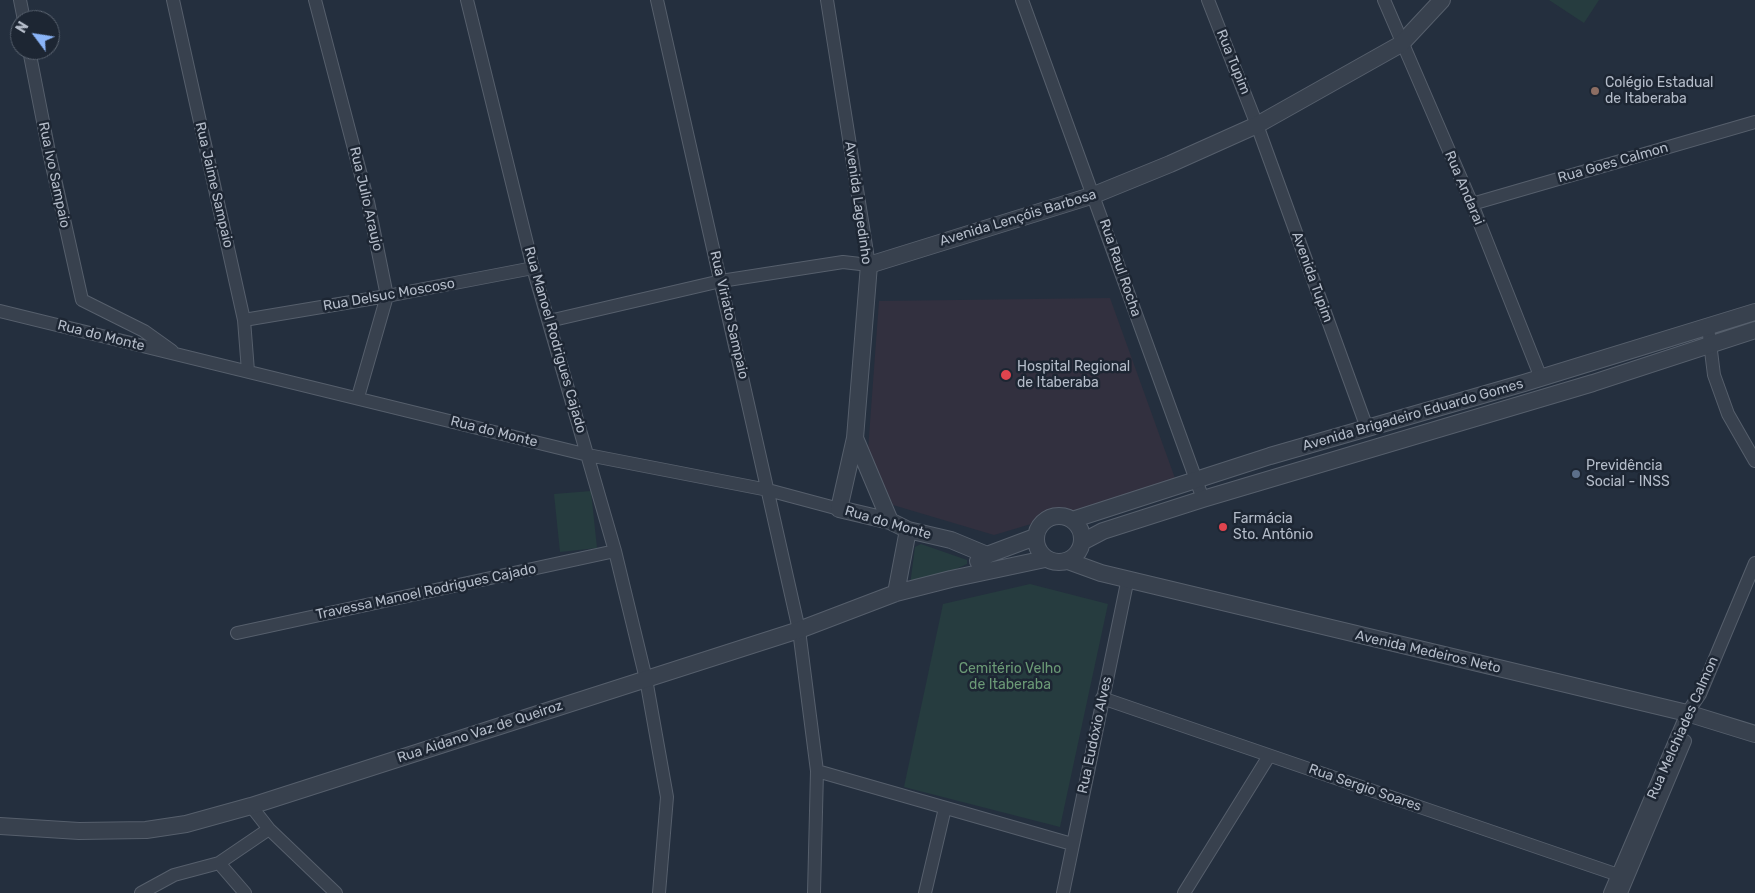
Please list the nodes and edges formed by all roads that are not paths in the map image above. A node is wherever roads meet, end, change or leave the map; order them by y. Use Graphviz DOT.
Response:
graph roads {
  1 [pos="173,0"];
  2 [pos="315,0"];
  3 [pos="467,0"];
  4 [pos="657,0"];
  5 [pos="827,0"];
  6 [pos="1022,0"];
  7 [pos="1208,0"];
  8 [pos="1384,0"];
  9 [pos="1442,0"];
  10 [pos="1401,44"];
  11 [pos="31,60"];
  12 [pos="1755,122"];
  13 [pos="1258,125"];
  14 [pos="1094,195"];
  15 [pos="1472,204"];
  16 [pos="869,265"];
  17 [pos="533,268"];
  18 [pos="721,281"];
  19 [pos="387,296"];
  20 [pos="0,311"];
  21 [pos="1755,312"];
  22 [pos="244,320"];
  23 [pos="549,321"];
  24 [pos="1708,327"];
  25 [pos="1755,330"];
  26 [pos="1712,345"];
  27 [pos="175,354"];
  28 [pos="248,370"];
  29 [pos="1541,378"];
  30 [pos="1524,383"];
  31 [pos="358,397"];
  32 [pos="1530,402"];
  33 [pos="1368,428"];
  34 [pos="855,438"];
  35 [pos="588,455"];
  36 [pos="1270,456"];
  37 [pos="1755,462"];
  38 [pos="1277,478"];
  39 [pos="1195,481"];
  40 [pos="768,490"];
  41 [pos="1136,499"];
  42 [pos="1203,499"];
  43 [pos="839,509"];
  44 [pos="1143,518"];
  45 [pos="1072,520"];
  46 [pos="890,522"];
  47 [pos="908,530"];
  48 [pos="1035,537"];
  49 [pos="615,551"];
  50 [pos="1077,551"];
  51 [pos="987,556"];
  52 [pos="1045,559"];
  53 [pos="1755,562"];
  54 [pos="1128,578"];
  55 [pos="951,579"];
  56 [pos="896,593"];
  57 [pos="799,630"];
  58 [pos="236,633"];
  59 [pos="646,679"];
  60 [pos="1102,698"];
  61 [pos="1691,714"];
  62 [pos="1755,734"];
  63 [pos="1269,756"];
  64 [pos="817,771"];
  65 [pos="251,806"];
  66 [pos="945,808"];
  67 [pos="0,826"];
  68 [pos="269,829"];
  69 [pos="1072,844"];
  70 [pos="219,862"];
  71 [pos="1623,876"];
  72 [pos="141,893"];
  73 [pos="245,893"];
  74 [pos="336,893"];
  75 [pos="659,893"];
  76 [pos="814,893"];
  77 [pos="925,893"];
  78 [pos="1063,893"];
  79 [pos="1184,893"];
  80 [pos="1610,893"];
  81 [pos="1621,893"];
  1 -- 22 [label="street, Rua Jaime Sampaio"];
  2 -- 19 [label="street, Rua Julio Araujo"];
  3 -- 17 [label="street, Rua Manoel Rodrigues Cajado"];
  4 -- 18 [label="street, Rua Viriato Sampaio"];
  5 -- 16 [label="street, Avenida Lagedinho"];
  6 -- 14 [label="street, Rua Raul Rocha"];
  7 -- 13 [label="street, Rua Tupim"];
  8 -- 10 [label="street, Rua Andarai"];
  9 -- 10 [label="street, Avenida Lençóis Barbosa"];
  10 -- 13 [label="street, Avenida Lençóis Barbosa"];
  10 -- 15 [label="street, Rua Andarai"];
  11 -- 27 [label="street, Rua Ivo Sampaio"];
  12 -- 15 [label="street, Rua Goes Calmon"];
  13 -- 14 [label="street, Avenida Lençóis Barbosa"];
  13 -- 33 [label="street, Avenida Tupim"];
  14 -- 16 [label="street, Avenida Lençóis Barbosa"];
  14 -- 39 [label="street, Rua Raul Rocha"];
  15 -- 29 [label="street, Rua Andarai"];
  16 -- 18 [label="street, Avenida Lençóis Barbosa"];
  16 -- 34 [label="street, Avenida Lagedinho"];
  17 -- 19 [label="street, Rua Delsuc Moscoso"];
  17 -- 23 [label="street, Rua Manoel Rodrigues Cajado"];
  18 -- 23 [label="street, Avenida Lençóis Barbosa"];
  18 -- 40 [label="street, Rua Viriato Sampaio"];
  19 -- 22 [label="street, Rua Delsuc Moscoso"];
  19 -- 31 [label="street, Rua Julio Araujo"];
  20 -- 27 [label="street, Rua do Monte"];
  21 -- 24 [label="street, Avenida Brigadeiro Eduardo Gomes"];
  22 -- 28 [label="street, Rua Jaime Sampaio"];
  23 -- 35 [label="street, Rua Manoel Rodrigues Cajado"];
  24 -- 26 [label="street"];
  24 -- 29 [label="street, Avenida Brigadeiro Eduardo Gomes"];
  25 -- 26 [label="street, Avenida Brigadeiro Eduardo Gomes"];
  26 -- 32 [label="street, Avenida Brigadeiro Eduardo Gomes"];
  26 -- 37 [label="street"];
  27 -- 28 [label="street, Rua do Monte"];
  28 -- 31 [label="street, Rua do Monte"];
  29 -- 30 [label="street, Avenida Brigadeiro Eduardo Gomes"];
  30 -- 32 [label="street"];
  30 -- 33 [label="street, Avenida Brigadeiro Eduardo Gomes"];
  31 -- 35 [label="street, Rua do Monte"];
  32 -- 38 [label="street, Avenida Brigadeiro Eduardo Gomes"];
  33 -- 36 [label="street, Avenida Brigadeiro Eduardo Gomes"];
  34 -- 43 [label="street, Avenida Lagedinho"];
  34 -- 46 [label="street, Avenida Lagedinho"];
  35 -- 40 [label="street, Rua do Monte"];
  35 -- 49 [label="street, Rua Manoel Rodrigues Cajado"];
  36 -- 38 [label="street"];
  36 -- 39 [label="street, Avenida Brigadeiro Eduardo Gomes"];
  38 -- 42 [label="street, Avenida Brigadeiro Eduardo Gomes"];
  39 -- 41 [label="street, Avenida Brigadeiro Eduardo Gomes"];
  39 -- 42 [label="street, Rua Raul Rocha"];
  40 -- 43 [label="street, Rua do Monte"];
  40 -- 57 [label="street, Rua Viriato Sampaio"];
  41 -- 44 [label="street"];
  41 -- 45 [label="street, Avenida Brigadeiro Eduardo Gomes"];
  42 -- 44 [label="street, Avenida Brigadeiro Eduardo Gomes"];
  43 -- 46 [label="street, Rua do Monte"];
  44 -- 50 [label="street, Avenida Brigadeiro Eduardo Gomes"];
  45 -- 48 [label="street"];
  45 -- 50 [label="street"];
  46 -- 47 [label="street, Rua do Monte"];
  47 -- 51 [label="street, Rua do Monte"];
  47 -- 56 [label="street"];
  48 -- 51 [label="street, Rua Aidano Vaz de Queiroz"];
  48 -- 52 [label="street"];
  49 -- 58 [label="street, Travessa Manoel Rodrigues Cajado"];
  49 -- 59 [label="street, Rua Manoel Rodrigues Cajado"];
  50 -- 52 [label="street"];
  50 -- 54 [label="street, Avenida Medeiros Neto"];
  51 -- 55 [label="street, Rua Aidano Vaz de Queiroz"];
  52 -- 55 [label="street, Rua Aidano Vaz de Queiroz"];
  53 -- 61 [label="street, Rua Melchiades Calmon"];
  54 -- 60 [label="street, Rua Eudóxio Alves"];
  54 -- 61 [label="street, Avenida Medeiros Neto"];
  55 -- 56 [label="street, Rua Aidano Vaz de Queiroz"];
  56 -- 57 [label="street, Rua Aidano Vaz de Queiroz"];
  57 -- 59 [label="street, Rua Aidano Vaz de Queiroz"];
  57 -- 64 [label="street, Rua Viriato Sampaio"];
  59 -- 65 [label="street, Rua Aidano Vaz de Queiroz"];
  59 -- 75 [label="street, Rua Manoel Rodrigues Cajado"];
  60 -- 63 [label="street, Rua Sergio Soares"];
  60 -- 69 [label="street, Rua Eudóxio Alves"];
  61 -- 62 [label="street, Avenida Medeiros Neto"];
  61 -- 71 [label="street, Rua Melchiades Calmon"];
  63 -- 71 [label="street, Rua Sergio Soares"];
  63 -- 79 [label="street"];
  64 -- 66 [label="street"];
  64 -- 76 [label="street, Rua Viriato Sampaio"];
  65 -- 67 [label="street, Rua Aidano Vaz de Queiroz"];
  65 -- 68 [label="street"];
  66 -- 69 [label="street"];
  66 -- 77 [label="street"];
  68 -- 70 [label="street"];
  68 -- 74 [label="street"];
  69 -- 78 [label="street, Rua Eudóxio Alves"];
  70 -- 72 [label="street"];
  70 -- 73 [label="street"];
  71 -- 80 [label="street, Rua Melchiades Calmon"];
  71 -- 81 [label="street, Rua Melchiades Calmon"];
}
